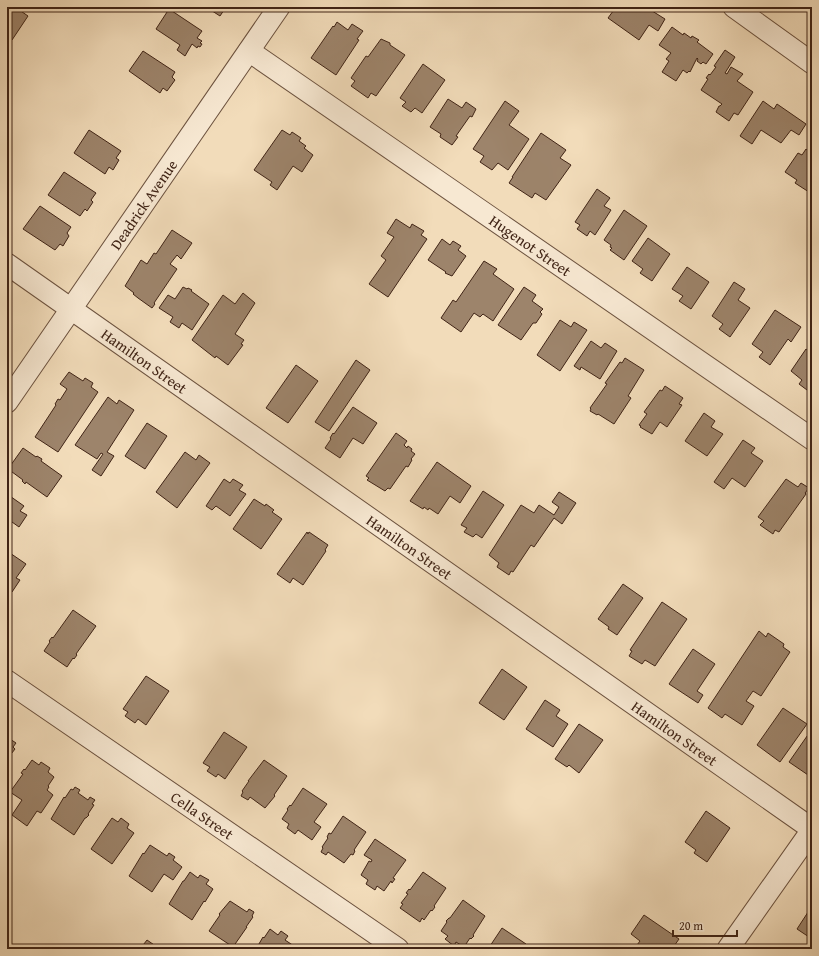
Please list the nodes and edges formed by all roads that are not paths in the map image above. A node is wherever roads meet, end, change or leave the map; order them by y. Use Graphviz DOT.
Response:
graph roads {
  1 [pos="279,7"];
  2 [pos="734,7"];
  3 [pos="249,51"];
  4 [pos="812,63"];
  5 [pos="7,264"];
  6 [pos="71,309"];
  7 [pos="7,402"];
  8 [pos="812,439"];
  9 [pos="7,681"];
  10 [pos="812,830"];
  11 [pos="398,949"];
  12 [pos="728,949"];
  1 -- 3 [label="street, Deadrick Avenue"];
  2 -- 4 [label="street"];
  3 -- 6 [label="street, Deadrick Avenue"];
  3 -- 8 [label="street, Hugenot Street"];
  5 -- 6 [label="street, Hamilton Street"];
  6 -- 7 [label="street, Deadrick Avenue"];
  6 -- 10 [label="street, Hamilton Street"];
  9 -- 11 [label="street, Cella Street"];
  10 -- 12 [label="street"];
}
